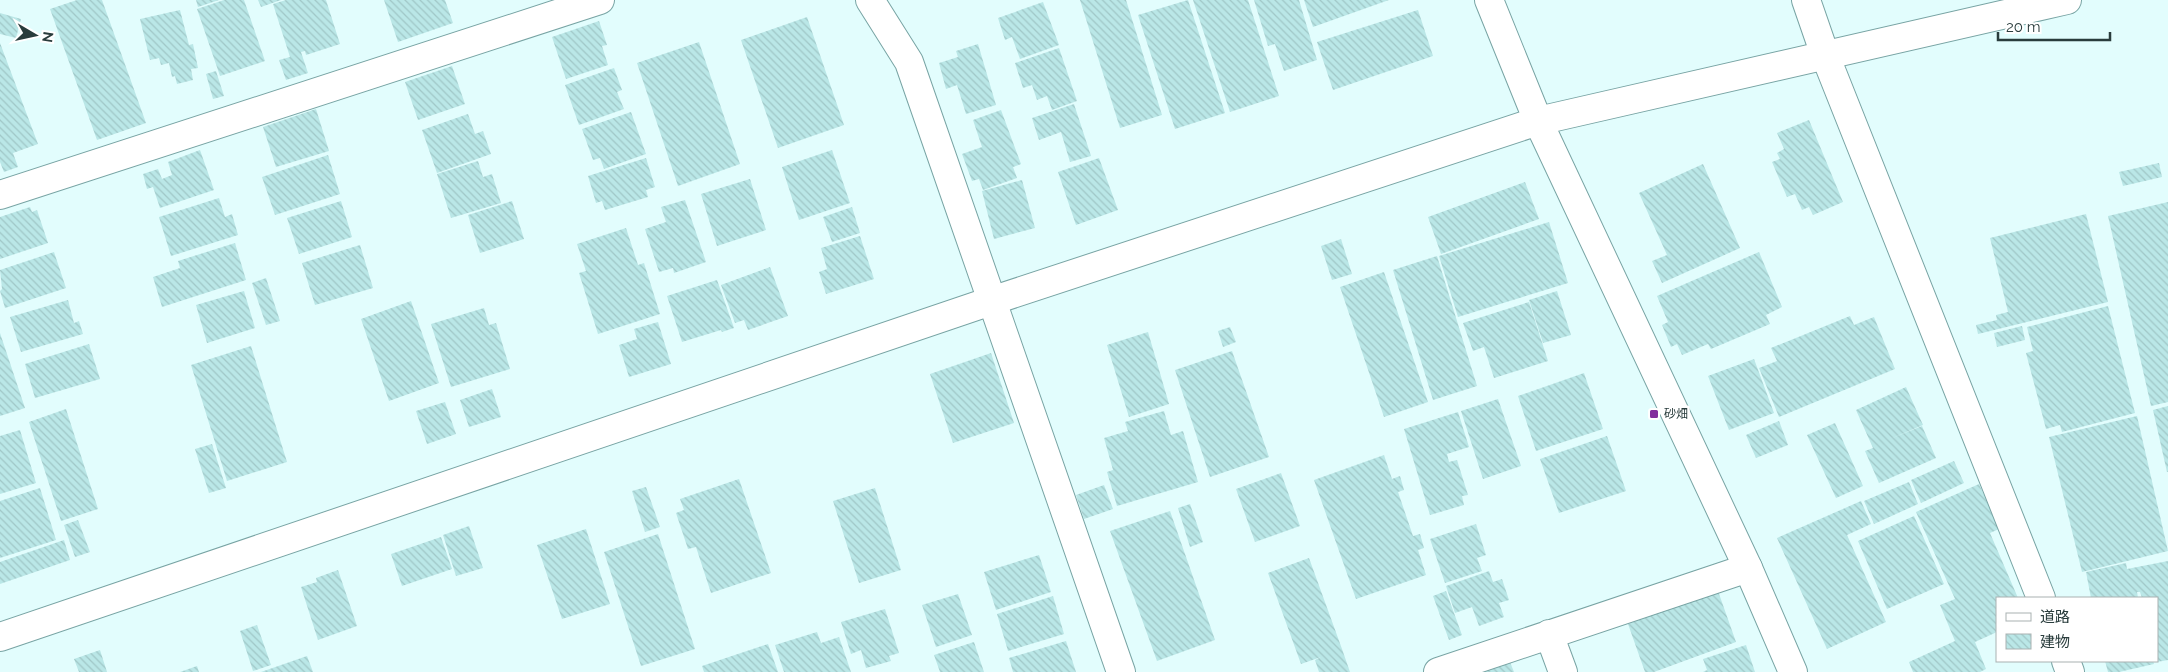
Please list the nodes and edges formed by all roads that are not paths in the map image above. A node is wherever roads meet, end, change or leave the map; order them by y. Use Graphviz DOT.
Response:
graph roads {
  1 [pos="600,0"];
  2 [pos="870,0"];
  3 [pos="1489,0"];
  4 [pos="1806,0"];
  5 [pos="2066,0"];
  6 [pos="1825,55"];
  7 [pos="1538,121"];
  8 [pos="0,195"];
  9 [pos="991,301"];
  10 [pos="1748,568"];
  11 [pos="2041,597"];
  12 [pos="1549,634"];
  13 [pos="0,637"];
  14 [pos="1121,672"];
  15 [pos="1438,672"];
  16 [pos="1563,672"];
  17 [pos="1793,672"];
  1 -- 8 [label="street"];
  2 -- 9 [label="street"];
  3 -- 7 [label="street"];
  4 -- 6 [label="street"];
  5 -- 6 [label="street"];
  6 -- 7 [label="street"];
  6 -- 11 [label="street"];
  7 -- 9 [label="street"];
  7 -- 10 [label="street"];
  9 -- 13 [label="street"];
  9 -- 14 [label="street"];
  10 -- 12 [label="street"];
  10 -- 17 [label="street"];
  12 -- 15 [label="street"];
  12 -- 16 [label="street"];
}
